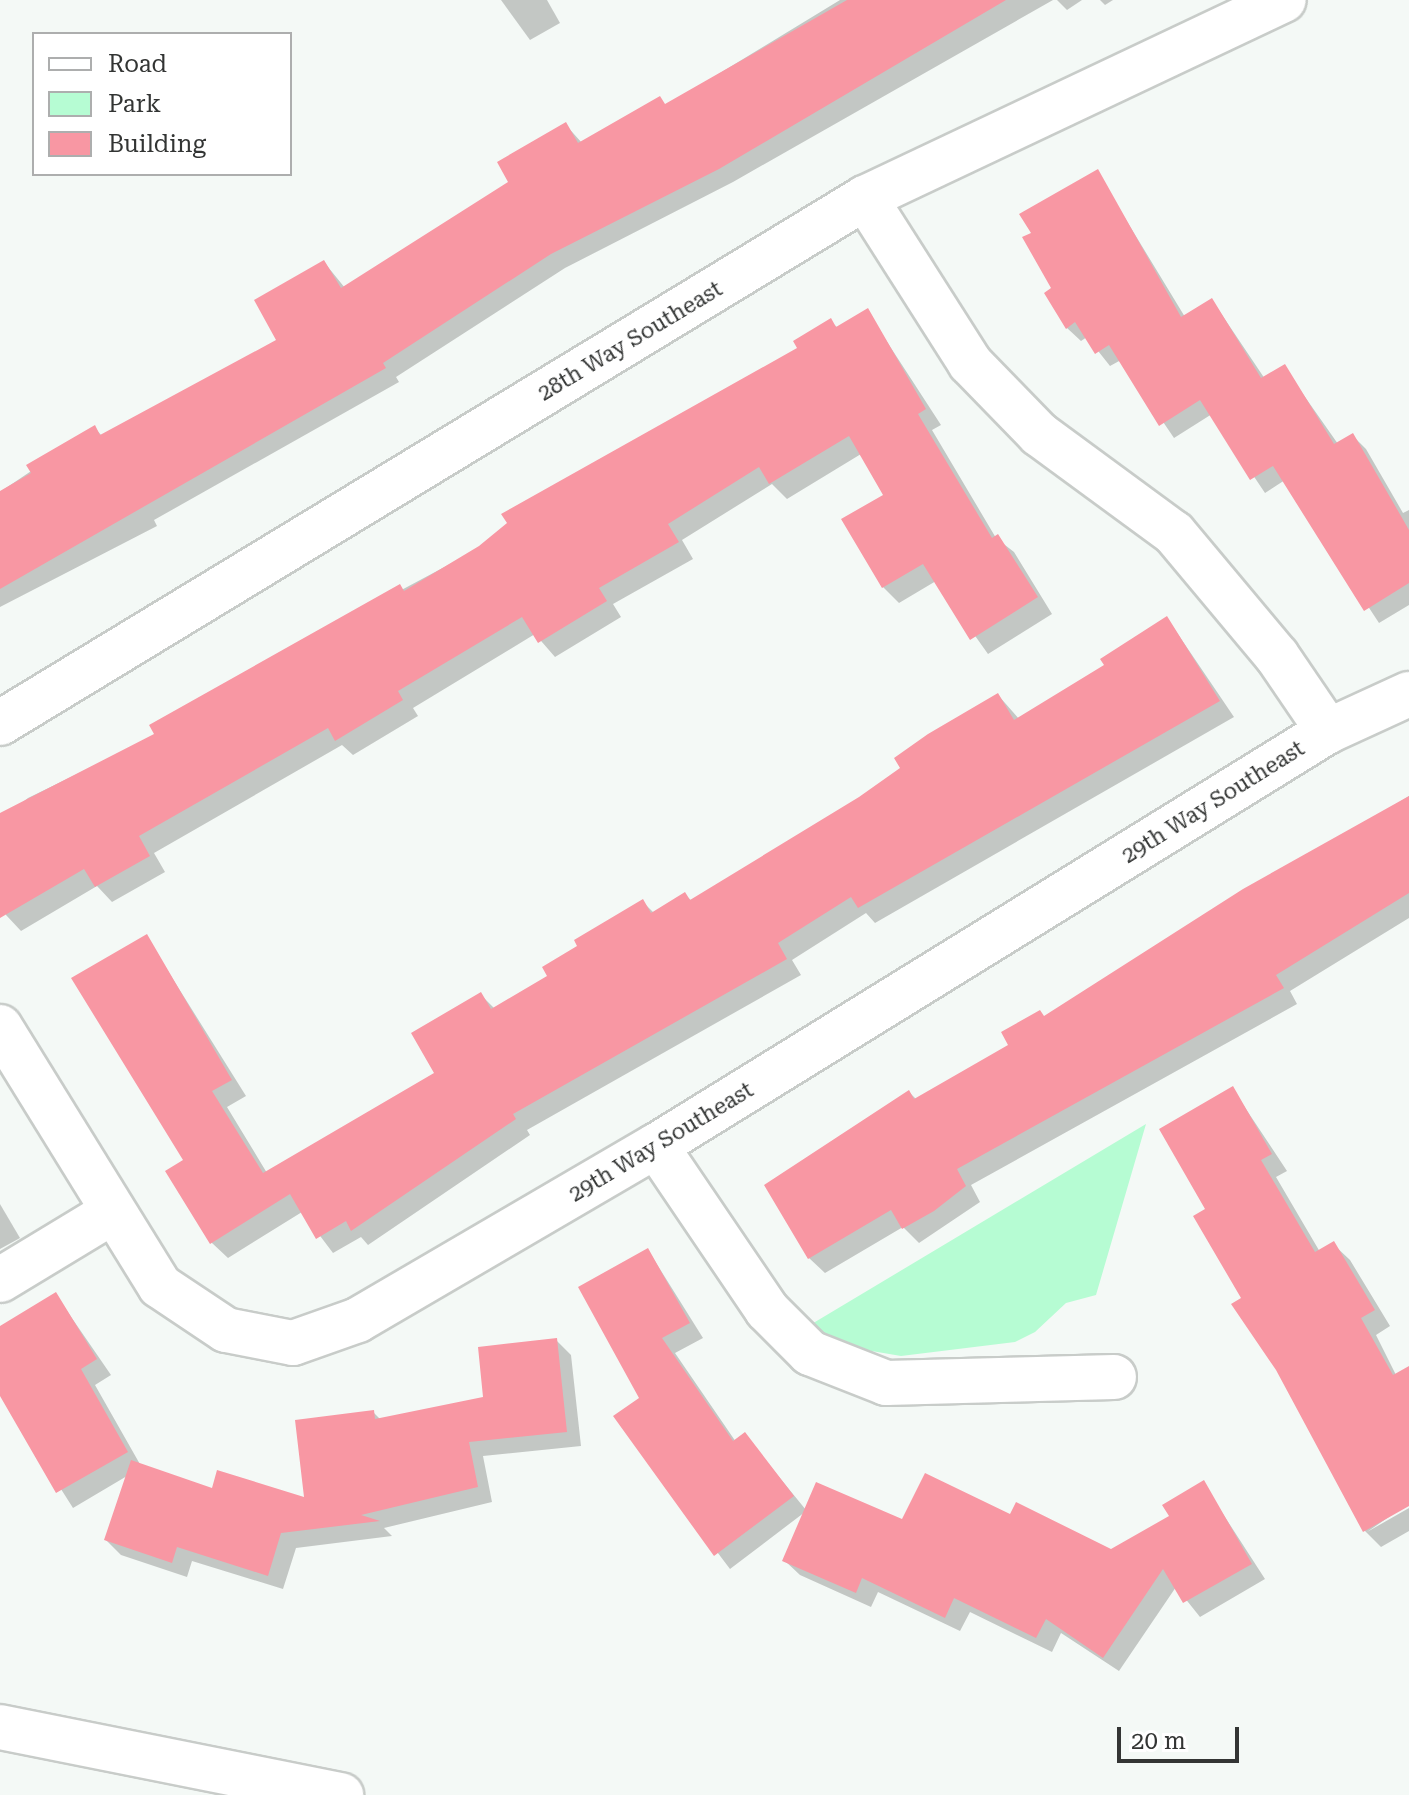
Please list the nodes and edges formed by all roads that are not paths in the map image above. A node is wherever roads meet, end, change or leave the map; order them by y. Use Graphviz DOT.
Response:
graph roads {
  1 [pos="1283,0"];
  2 [pos="865,198"];
  3 [pos="1409,694"];
  4 [pos="0,723"];
  5 [pos="1328,731"];
  6 [pos="0,1027"];
  7 [pos="656,1146"];
  8 [pos="109,1214"];
  9 [pos="0,1280"];
  10 [pos="1114,1377"];
  11 [pos="0,1727"];
  12 [pos="341,1795"];
  1 -- 2 [label="street, 28th Way Southeast"];
  2 -- 4 [label="street, 28th Way Southeast"];
  2 -- 5 [label="street"];
  3 -- 5 [label="street, 29th Way Southeast"];
  5 -- 7 [label="street, 29th Way Southeast"];
  6 -- 8 [label="street, 29th Way Southeast"];
  7 -- 8 [label="street, 29th Way Southeast"];
  7 -- 10 [label="street"];
  8 -- 9 [label="street"];
  11 -- 12 [label="street"];
}
